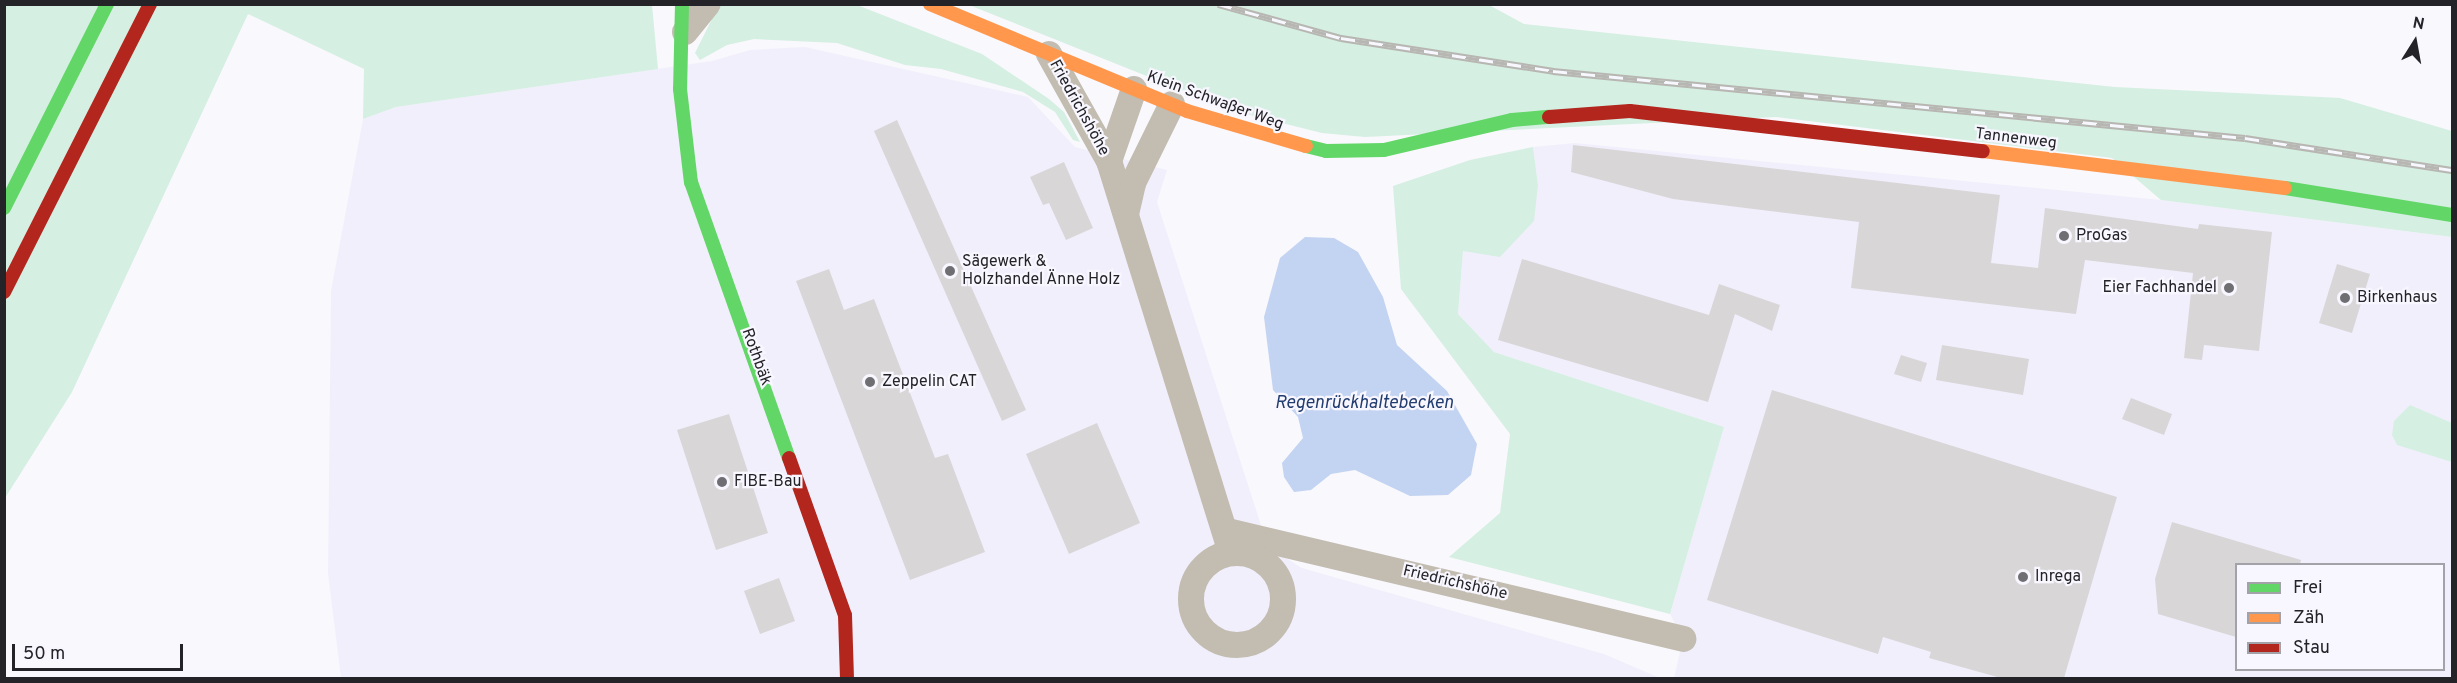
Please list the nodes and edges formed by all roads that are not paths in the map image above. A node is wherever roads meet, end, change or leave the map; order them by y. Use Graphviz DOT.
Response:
graph roads {
  1 [pos="107,4"];
  2 [pos="150,4"];
  3 [pos="682,4"];
  4 [pos="708,4"];
  5 [pos="930,4"];
  6 [pos="684,32"];
  7 [pos="1049,54"];
  8 [pos="1134,89"];
  9 [pos="1172,105"];
  10 [pos="1574,112"];
  11 [pos="1109,161"];
  12 [pos="4,208"];
  13 [pos="1126,214"];
  14 [pos="2452,215"];
  15 [pos="4,292"];
  16 [pos="1683,639"];
  17 [pos="847,678"];
  1 -- 12 [label="main road"];
  2 -- 15 [label="main road"];
  3 -- 6 [label="main road, Rothbäk"];
  4 -- 6 [label="street"];
  5 -- 7 [label="main road, Klein Schwaßer Weg"];
  6 -- 17 [label="main road, Rothbäk"];
  7 -- 8 [label="main road, Klein Schwaßer Weg"];
  7 -- 11 [label="street, Friedrichshöhe"];
  8 -- 9 [label="main road, Klein Schwaßer Weg"];
  8 -- 11 [label="street, Friedrichshöhe"];
  9 -- 10 [label="main road, Klein Schwaßer Weg"];
  9 -- 13 [label="street"];
  10 -- 14 [label="main road, Tannenweg"];
  11 -- 13 [label="street, Friedrichshöhe"];
  13 -- 16 [label="street, Friedrichshöhe"];
}
